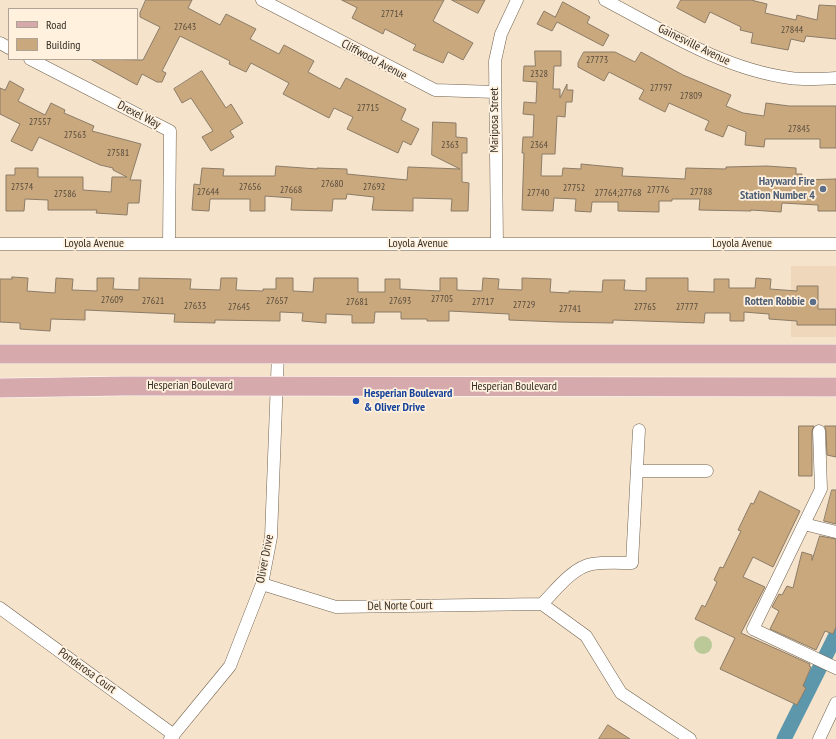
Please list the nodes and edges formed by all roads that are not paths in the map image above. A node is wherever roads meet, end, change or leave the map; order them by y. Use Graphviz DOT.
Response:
graph roads {
  1 [pos="262,0"];
  2 [pos="517,0"];
  3 [pos="605,0"];
  4 [pos="32,60"];
  5 [pos="836,78"];
  6 [pos="495,92"];
  7 [pos="0,244"];
  8 [pos="169,244"];
  9 [pos="497,244"];
  10 [pos="836,244"];
  11 [pos="278,353"];
  12 [pos="0,354"];
  13 [pos="836,354"];
  14 [pos="277,387"];
  15 [pos="836,387"];
  16 [pos="0,388"];
  17 [pos="639,430"];
  18 [pos="819,431"];
  19 [pos="637,471"];
  20 [pos="708,471"];
  21 [pos="804,524"];
  22 [pos="836,532"];
  23 [pos="262,584"];
  24 [pos="542,604"];
  25 [pos="0,608"];
  26 [pos="836,668"];
  27 [pos="836,703"];
  28 [pos="172,737"];
  29 [pos="690,739"];
  30 [pos="819,739"];
  1 -- 6 [label="street, Cliffwood Avenue"];
  2 -- 6 [label="street, Mariposa Street"];
  3 -- 5 [label="street, Gainesville Avenue"];
  4 -- 8 [label="street, Drexel Way"];
  6 -- 9 [label="street, Mariposa Street"];
  7 -- 8 [label="street, Loyola Avenue"];
  8 -- 9 [label="street, Loyola Avenue"];
  9 -- 10 [label="street, Loyola Avenue"];
  11 -- 12 [label="main road"];
  11 -- 13 [label="main road"];
  11 -- 14 [label="street, Oliver Drive"];
  14 -- 15 [label="main road, Hesperian Boulevard"];
  14 -- 16 [label="main road, Hesperian Boulevard"];
  14 -- 23 [label="street, Oliver Drive"];
  17 -- 19 [label="street"];
  18 -- 21 [label="street"];
  19 -- 20 [label="street"];
  19 -- 24 [label="street"];
  21 -- 22 [label="street"];
  21 -- 26 [label="street"];
  23 -- 24 [label="street, Del Norte Court"];
  23 -- 28 [label="street, Oliver Drive"];
  24 -- 29 [label="street"];
  25 -- 28 [label="street, Ponderosa Court"];
  27 -- 30 [label="street"];
}
